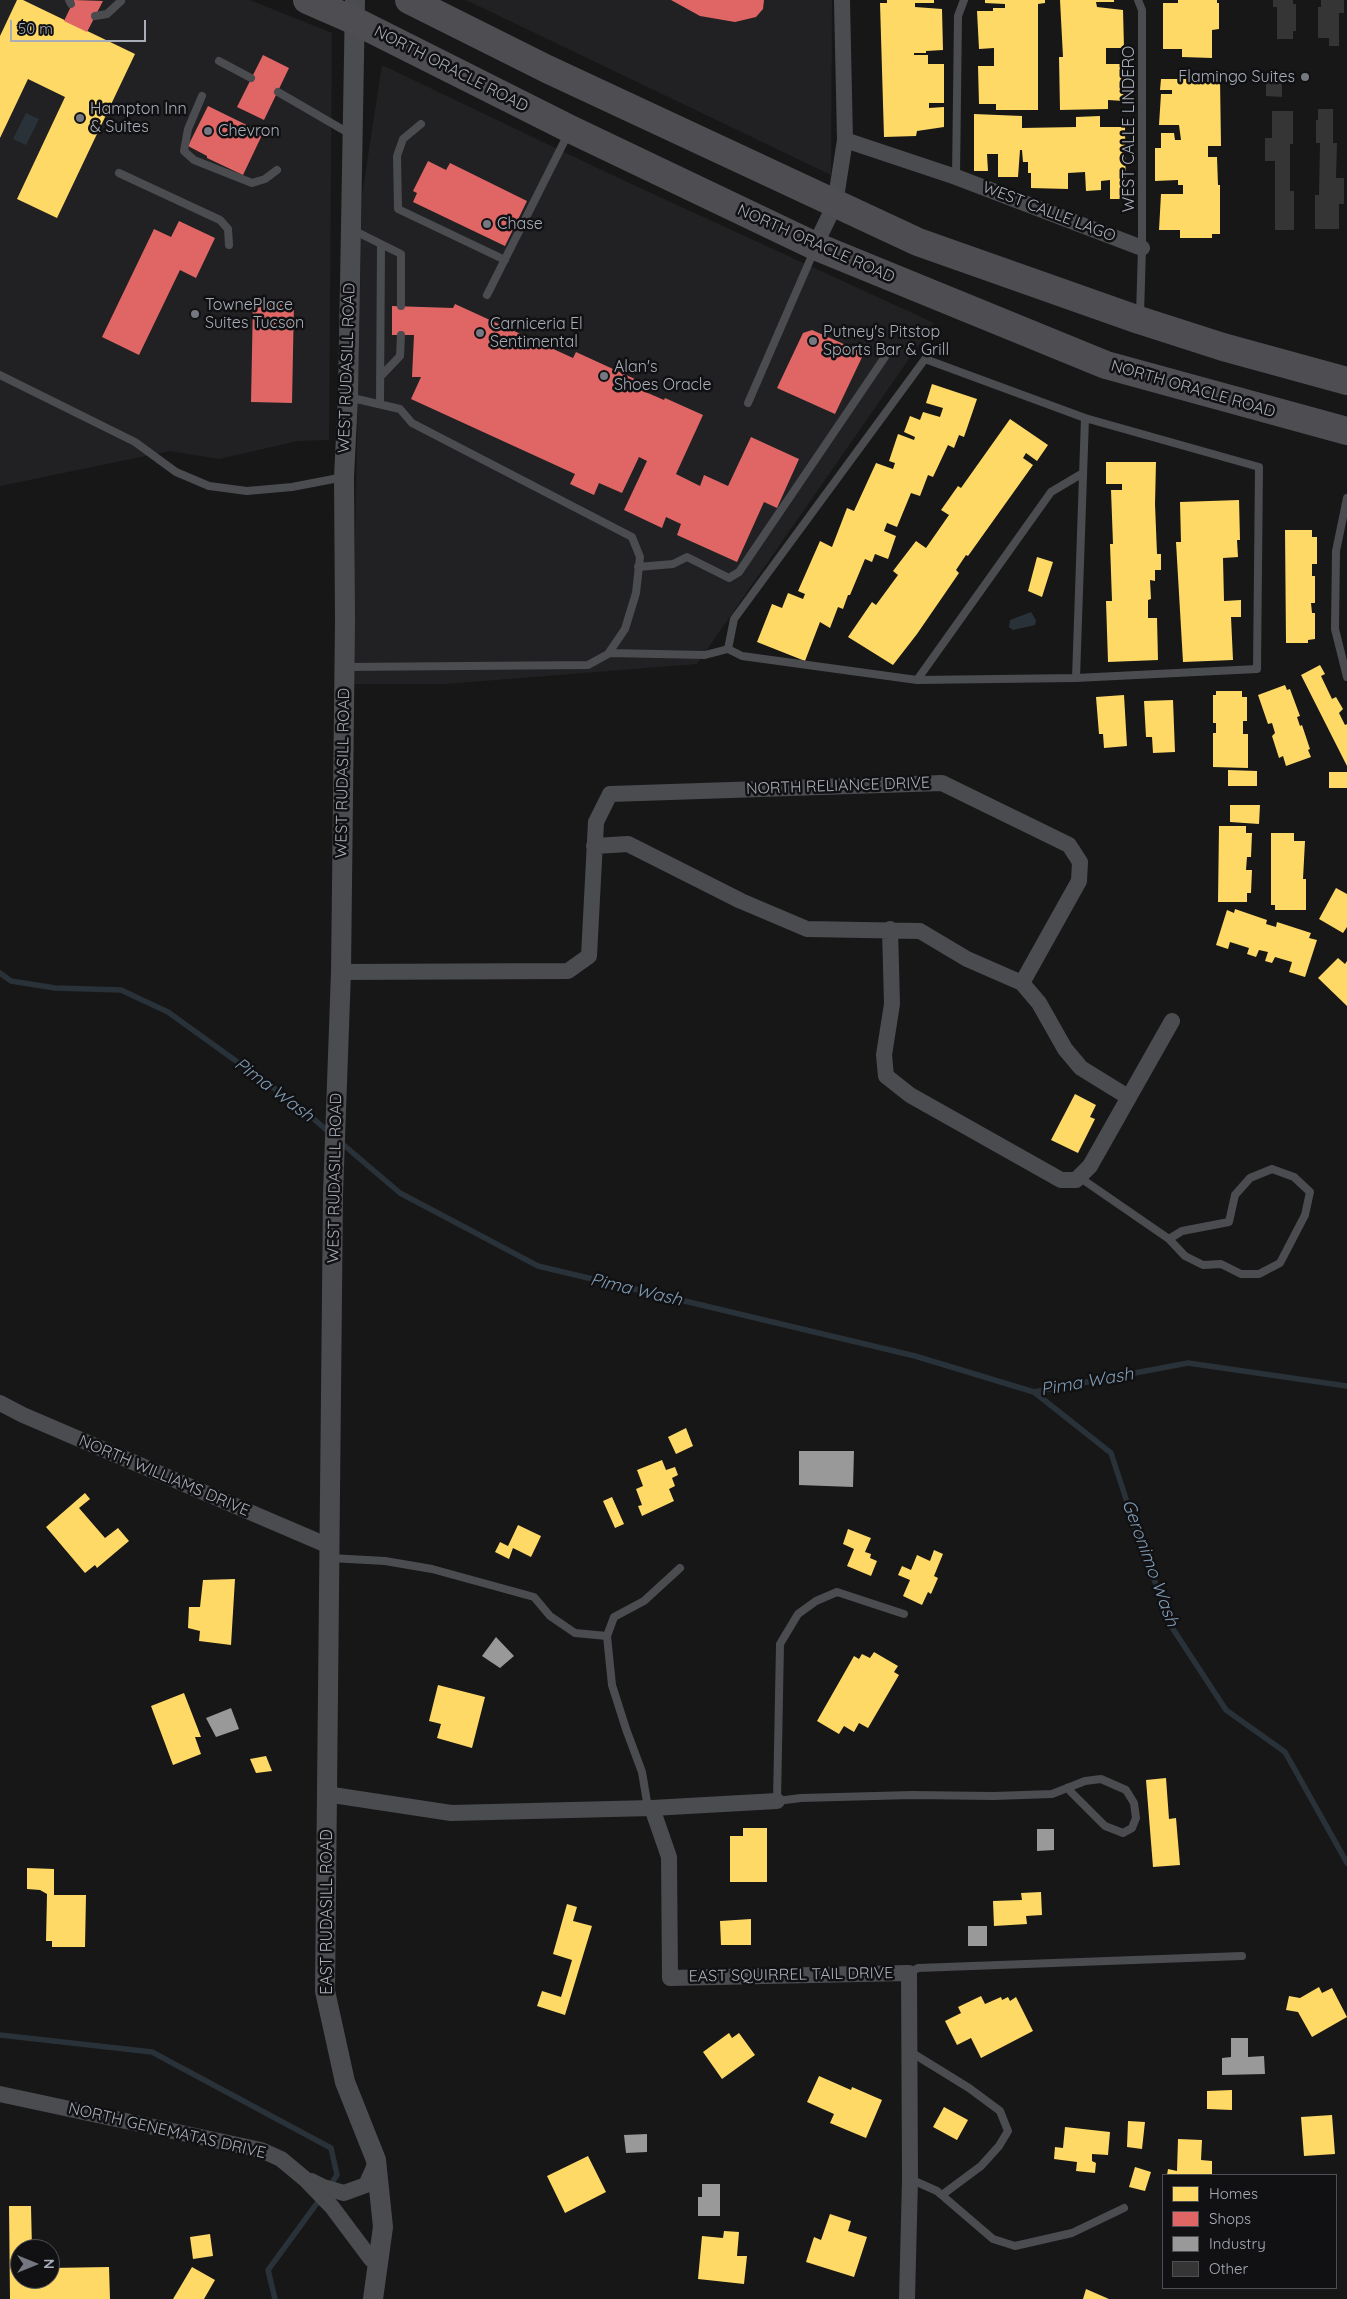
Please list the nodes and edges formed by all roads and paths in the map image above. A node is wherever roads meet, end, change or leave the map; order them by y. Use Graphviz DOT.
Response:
graph roads {
  1 [pos="307,0"];
  2 [pos="409,0"];
  3 [pos="842,0"];
  4 [pos="964,0"];
  5 [pos="1138,0"];
  6 [pos="121,1"];
  7 [pos="355,10"];
  8 [pos="95,16"];
  9 [pos="219,61"];
  10 [pos="251,78"];
  11 [pos="278,92"];
  12 [pos="202,96"];
  13 [pos="421,124"];
  14 [pos="570,129"];
  15 [pos="353,136"];
  16 [pos="845,140"];
  17 [pos="277,170"];
  18 [pos="118,173"];
  19 [pos="956,177"];
  20 [pos="835,204"];
  21 [pos="350,229"];
  22 [pos="229,245"];
  23 [pos="381,245"];
  24 [pos="815,246"];
  25 [pos="1142,248"];
  26 [pos="505,260"];
  27 [pos="487,295"];
  28 [pos="401,306"];
  29 [pos="1139,320"];
  30 [pos="401,335"];
  31 [pos="890,348"];
  32 [pos="0,375"];
  33 [pos="380,377"];
  34 [pos="1347,381"];
  35 [pos="348,397"];
  36 [pos="748,403"];
  37 [pos="380,404"];
  38 [pos="1085,418"];
  39 [pos="1347,431"];
  40 [pos="1083,473"];
  41 [pos="344,477"];
  42 [pos="1347,498"];
  43 [pos="638,567"];
  44 [pos="728,649"];
  45 [pos="609,653"];
  46 [pos="344,667"];
  47 [pos="1347,677"];
  48 [pos="1076,678"];
  49 [pos="917,680"];
  50 [pos="594,846"];
  51 [pos="890,929"];
  52 [pos="341,972"];
  53 [pos="1022,983"];
  54 [pos="1172,1021"];
  55 [pos="1128,1096"];
  56 [pos="1079,1177"];
  57 [pos="1169,1239"];
  58 [pos="0,1403"];
  59 [pos="328,1552"];
  60 [pos="680,1568"];
  61 [pos="904,1614"];
  62 [pos="607,1636"];
  63 [pos="1067,1788"];
  64 [pos="326,1794"];
  65 [pos="777,1801"];
  66 [pos="650,1808"];
  67 [pos="1242,1956"];
  68 [pos="909,1973"];
  69 [pos="909,2051"];
  70 [pos="0,2094"];
  71 [pos="376,2163"];
  72 [pos="300,2174"];
  73 [pos="910,2179"];
  74 [pos="942,2195"];
  75 [pos="1124,2208"];
  76 [pos="378,2264"];
  77 [pos="373,2299"];
  78 [pos="907,2299"];
  1 -- 7 [label="highway, NORTH ORACLE ROAD"];
  2 -- 20 [label="highway"];
  3 -- 16 [label="street"];
  4 -- 19 [label="lane"];
  5 -- 25 [label="lane, WEST CALLE LINDERO"];
  6 -- 8 [label="lane"];
  7 -- 14 [label="highway, NORTH ORACLE ROAD"];
  7 -- 15 [label="street, WEST RUDASILL ROAD"];
  9 -- 10 [label="lane"];
  11 -- 15 [label="lane"];
  12 -- 17 [label="lane"];
  13 -- 26 [label="lane"];
  14 -- 24 [label="highway, NORTH ORACLE ROAD"];
  14 -- 26 [label="lane"];
  15 -- 21 [label="street, WEST RUDASILL ROAD"];
  16 -- 19 [label="street, WEST CALLE LAGO"];
  16 -- 20 [label="street"];
  18 -- 22 [label="lane"];
  19 -- 25 [label="street, WEST CALLE LAGO"];
  20 -- 24 [label="street"];
  20 -- 29 [label="highway"];
  21 -- 23 [label="lane"];
  21 -- 35 [label="street, WEST RUDASILL ROAD"];
  23 -- 28 [label="lane"];
  23 -- 33 [label="lane"];
  24 -- 36 [label="lane"];
  24 -- 39 [label="highway, NORTH ORACLE ROAD"];
  25 -- 29 [label="lane, WEST CALLE LINDERO"];
  26 -- 27 [label="lane"];
  29 -- 34 [label="highway"];
  30 -- 33 [label="lane"];
  31 -- 43 [label="lane"];
  32 -- 41 [label="lane"];
  33 -- 37 [label="lane"];
  35 -- 37 [label="lane"];
  35 -- 41 [label="street, WEST RUDASILL ROAD"];
  37 -- 43 [label="lane"];
  38 -- 40 [label="lane"];
  38 -- 44 [label="lane"];
  38 -- 48 [label="lane"];
  40 -- 48 [label="lane"];
  40 -- 49 [label="lane"];
  41 -- 46 [label="street, WEST RUDASILL ROAD"];
  42 -- 47 [label="lane"];
  43 -- 45 [label="lane"];
  44 -- 45 [label="lane"];
  44 -- 49 [label="lane"];
  45 -- 46 [label="lane"];
  46 -- 52 [label="street, WEST RUDASILL ROAD"];
  48 -- 49 [label="lane"];
  50 -- 51 [label="street"];
  50 -- 52 [label="street"];
  50 -- 53 [label="street, NORTH RELIANCE DRIVE"];
  51 -- 53 [label="street"];
  51 -- 56 [label="street"];
  52 -- 59 [label="street, WEST RUDASILL ROAD"];
  53 -- 55 [label="street"];
  54 -- 55 [label="street"];
  55 -- 56 [label="street"];
  56 -- 57 [label="lane"];
  57 -- 57 [label="lane"];
  58 -- 59 [label="street, NORTH WILLIAMS DRIVE"];
  59 -- 62 [label="lane"];
  59 -- 64 [label="street, EAST RUDASILL ROAD"];
  60 -- 62 [label="lane"];
  61 -- 65 [label="lane"];
  62 -- 66 [label="lane"];
  63 -- 63 [label="lane"];
  63 -- 65 [label="lane"];
  64 -- 66 [label="street"];
  64 -- 71 [label="street, EAST RUDASILL ROAD"];
  65 -- 66 [label="street"];
  66 -- 68 [label="street, EAST SQUIRREL TAIL DRIVE"];
  67 -- 68 [label="lane"];
  68 -- 69 [label="street, EAST SQUIRREL TAIL DRIVE"];
  69 -- 73 [label="street, EAST SQUIRREL TAIL DRIVE"];
  69 -- 74 [label="lane"];
  70 -- 72 [label="street, NORTH GENEMATAS DRIVE"];
  71 -- 72 [label="street"];
  71 -- 76 [label="street, EAST RUDASILL ROAD"];
  72 -- 76 [label="street, NORTH GENEMATAS DRIVE"];
  73 -- 74 [label="lane"];
  73 -- 78 [label="street, EAST SQUIRREL TAIL DRIVE"];
  74 -- 75 [label="lane"];
  76 -- 77 [label="street, EAST RUDASILL ROAD"];
}
